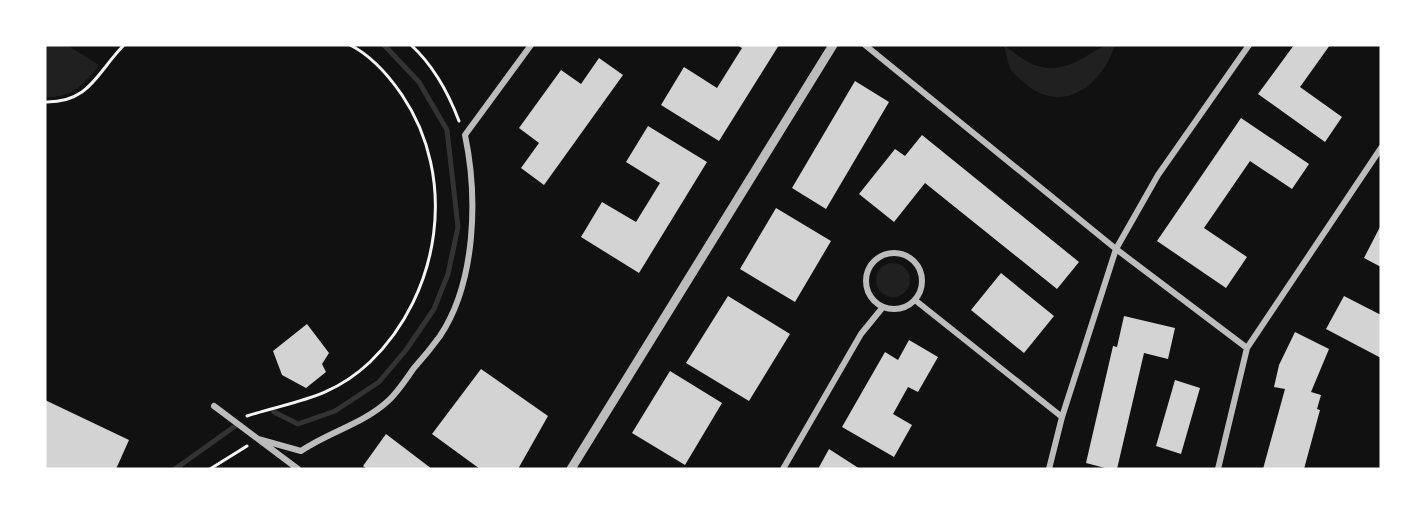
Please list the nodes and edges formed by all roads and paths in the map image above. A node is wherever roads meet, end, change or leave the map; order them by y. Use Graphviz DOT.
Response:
graph roads {
  1 [pos="124,45"];
  2 [pos="350,45"];
  3 [pos="411,45"];
  4 [pos="531,45"];
  5 [pos="833,45"];
  6 [pos="865,45"];
  7 [pos="1249,45"];
  8 [pos="45,102"];
  9 [pos="465,135"];
  10 [pos="1381,148"];
  11 [pos="1116,249"];
  12 [pos="915,300"];
  13 [pos="883,307"];
  14 [pos="1247,348"];
  15 [pos="214,406"];
  16 [pos="1062,417"];
  17 [pos="233,420"];
  18 [pos="258,439"];
  19 [pos="210,469"];
  20 [pos="298,469"];
  21 [pos="571,469"];
  22 [pos="783,469"];
  23 [pos="1049,469"];
  24 [pos="1218,469"];
  1 -- 8 [label="path"];
  2 -- 17 [label="path"];
  3 -- 9 [label="path"];
  4 -- 9 [label="street"];
  5 -- 21 [label="street"];
  6 -- 11 [label="street"];
  7 -- 11 [label="street"];
  9 -- 18 [label="street"];
  10 -- 14 [label="street"];
  11 -- 14 [label="street"];
  11 -- 16 [label="street"];
  12 -- 13 [label="street"];
  12 -- 13 [label="street"];
  12 -- 16 [label="street"];
  13 -- 22 [label="street"];
  14 -- 24 [label="street"];
  15 -- 17 [label="street"];
  16 -- 23 [label="street"];
  17 -- 18 [label="street"];
  18 -- 19 [label="path"];
  18 -- 20 [label="street"];
}
